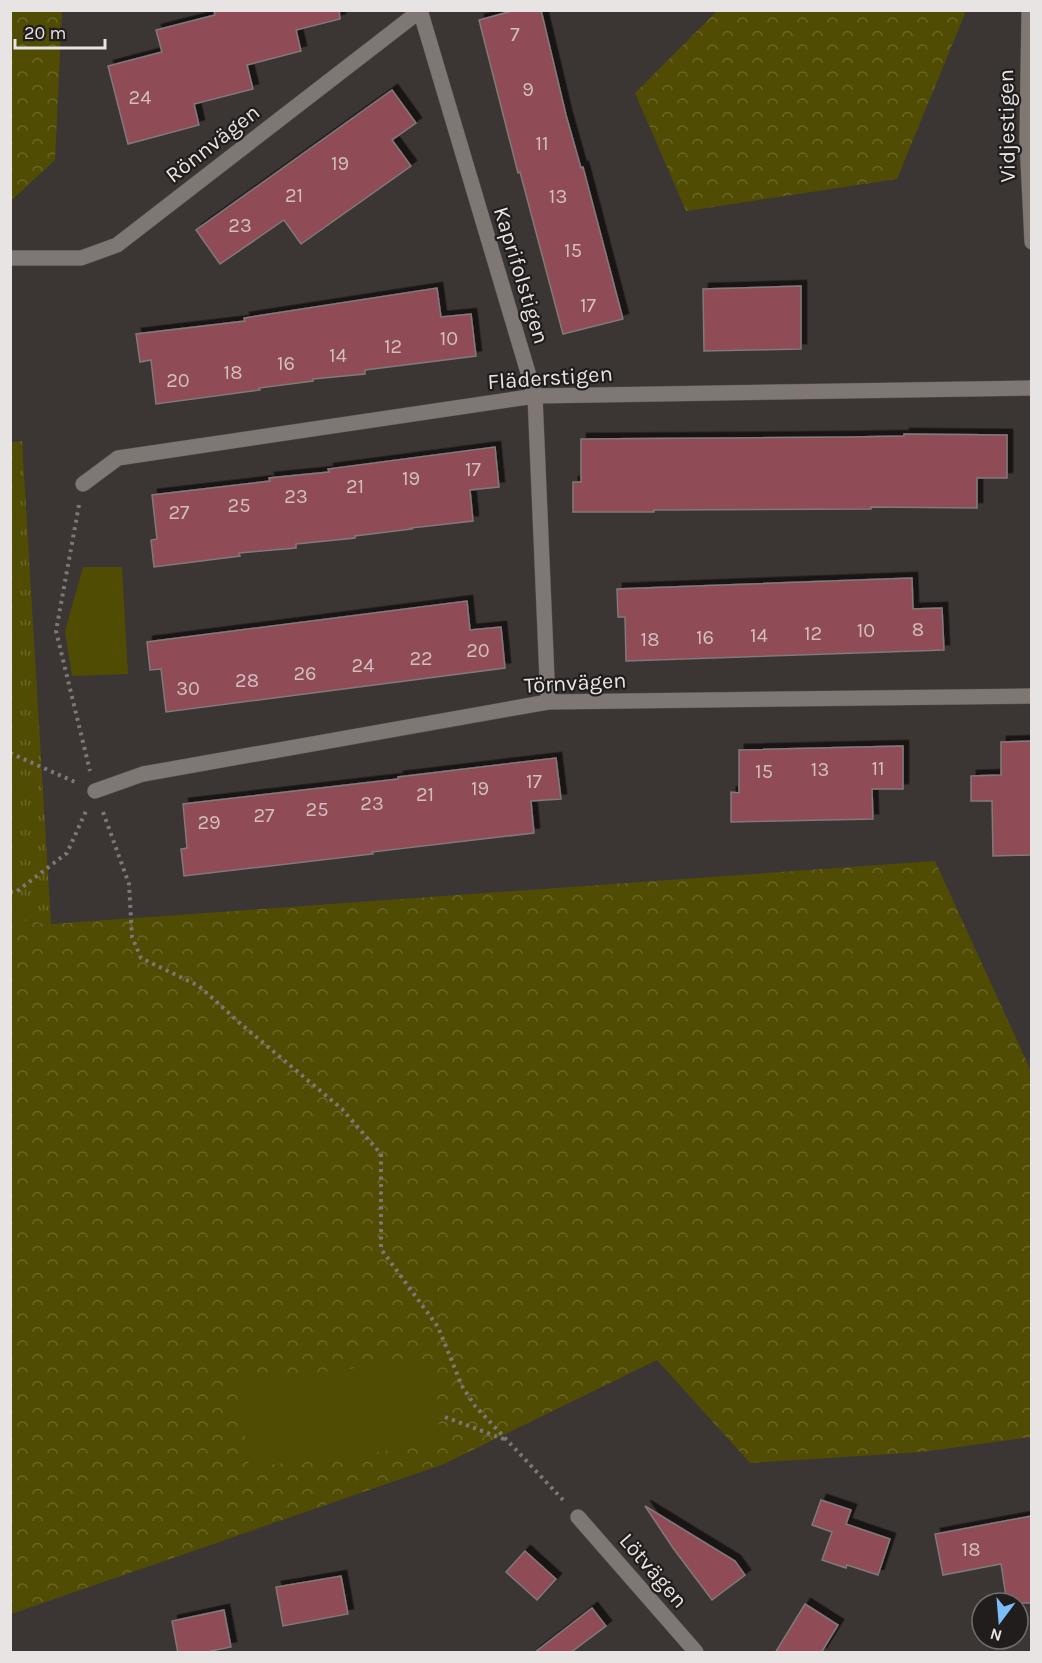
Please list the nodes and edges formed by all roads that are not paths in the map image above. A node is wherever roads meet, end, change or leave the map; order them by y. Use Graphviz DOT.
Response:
graph roads {
  1 [pos="1029,10"];
  2 [pos="420,11"];
  3 [pos="1032,242"];
  4 [pos="10,258"];
  5 [pos="1032,388"];
  6 [pos="535,396"];
  7 [pos="83,484"];
  8 [pos="1032,696"];
  9 [pos="548,702"];
  10 [pos="95,791"];
  11 [pos="579,1517"];
  12 [pos="696,1653"];
  1 -- 3 [label="street, Vidjestigen"];
  2 -- 4 [label="street, Rönnvägen"];
  2 -- 6 [label="street, Kaprifolstigen"];
  5 -- 6 [label="street, Fläderstigen"];
  6 -- 7 [label="street, Fläderstigen"];
  6 -- 9 [label="street, Kaprifolstigen"];
  8 -- 9 [label="street, Törnvägen"];
  9 -- 10 [label="street, Törnvägen"];
  11 -- 12 [label="street, Lötvägen"];
}
